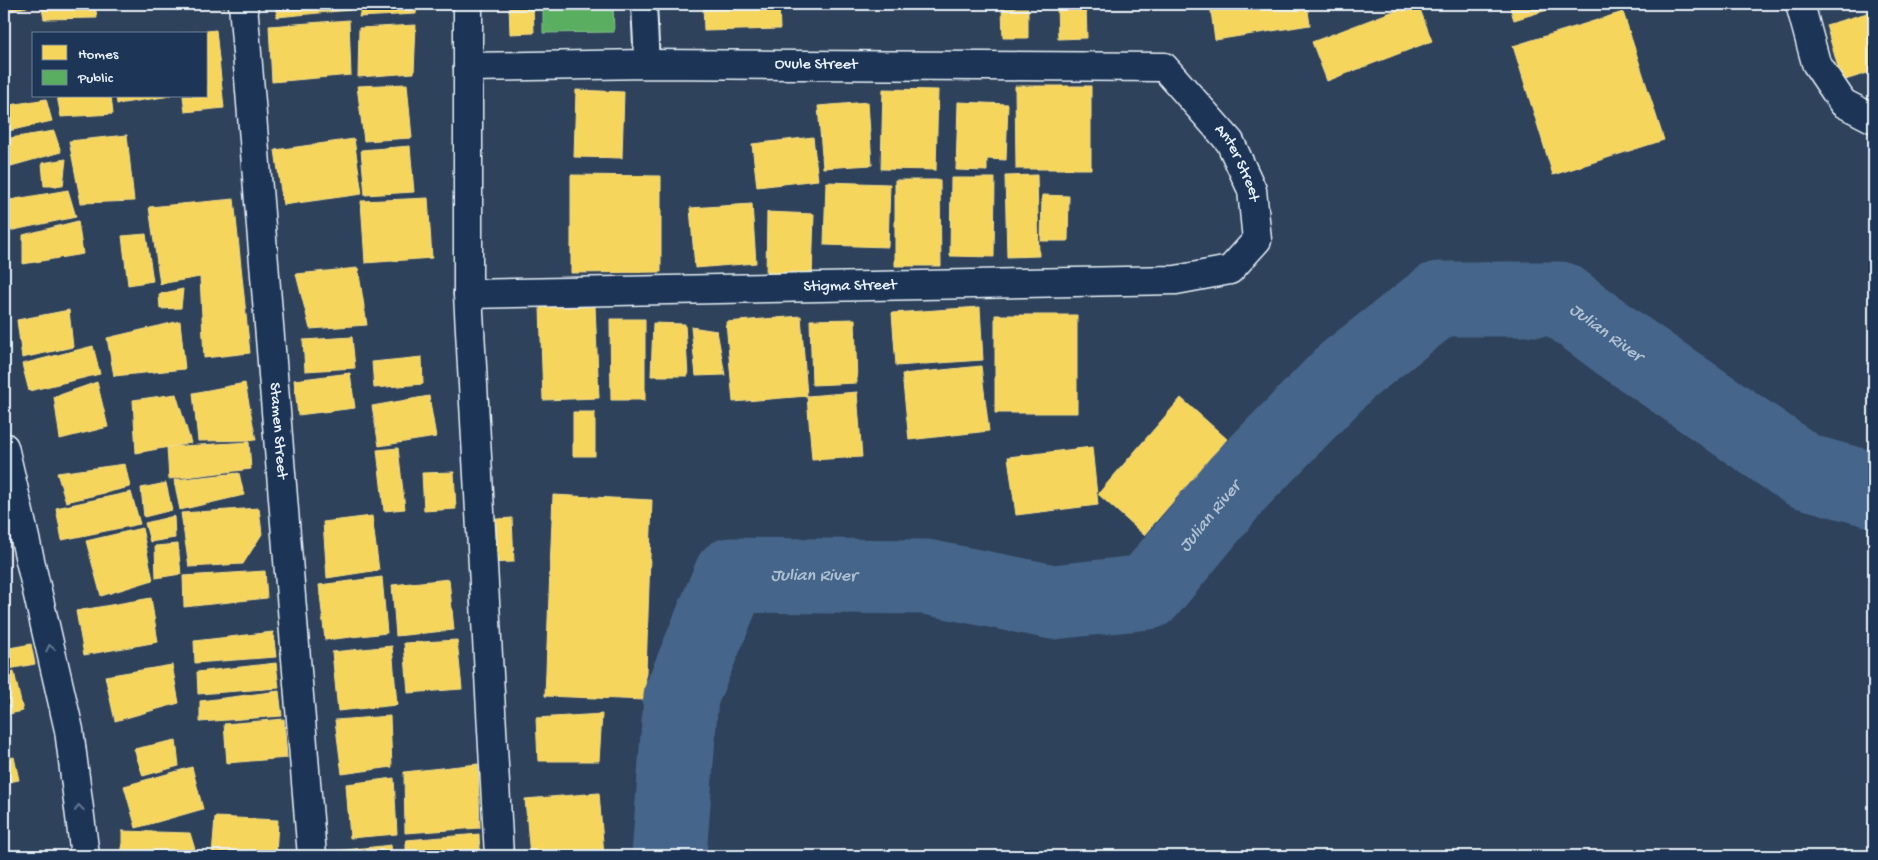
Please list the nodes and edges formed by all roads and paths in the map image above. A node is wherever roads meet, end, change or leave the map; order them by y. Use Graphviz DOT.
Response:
graph roads {
  1 [pos="243,4"];
  2 [pos="468,4"];
  3 [pos="644,4"];
  4 [pos="1800,4"];
  5 [pos="647,64"];
  6 [pos="468,66"];
  7 [pos="1164,67"];
  8 [pos="1874,119"];
  9 [pos="1230,270"];
  10 [pos="468,294"];
  11 [pos="4,448"];
  12 [pos="85,856"];
  13 [pos="312,856"];
  14 [pos="499,856"];
  1 -- 13 [label="street, Stamen Street"];
  2 -- 6 [label="street"];
  3 -- 5 [label="lane"];
  4 -- 8 [label="street"];
  5 -- 6 [label="street, Ovule Street"];
  5 -- 7 [label="street, Ovule Street"];
  6 -- 10 [label="street"];
  7 -- 9 [label="street, Anter Street"];
  9 -- 10 [label="street, Stigma Street"];
  10 -- 14 [label="street"];
  12 -- 11 [label="street, one-way"];
}
